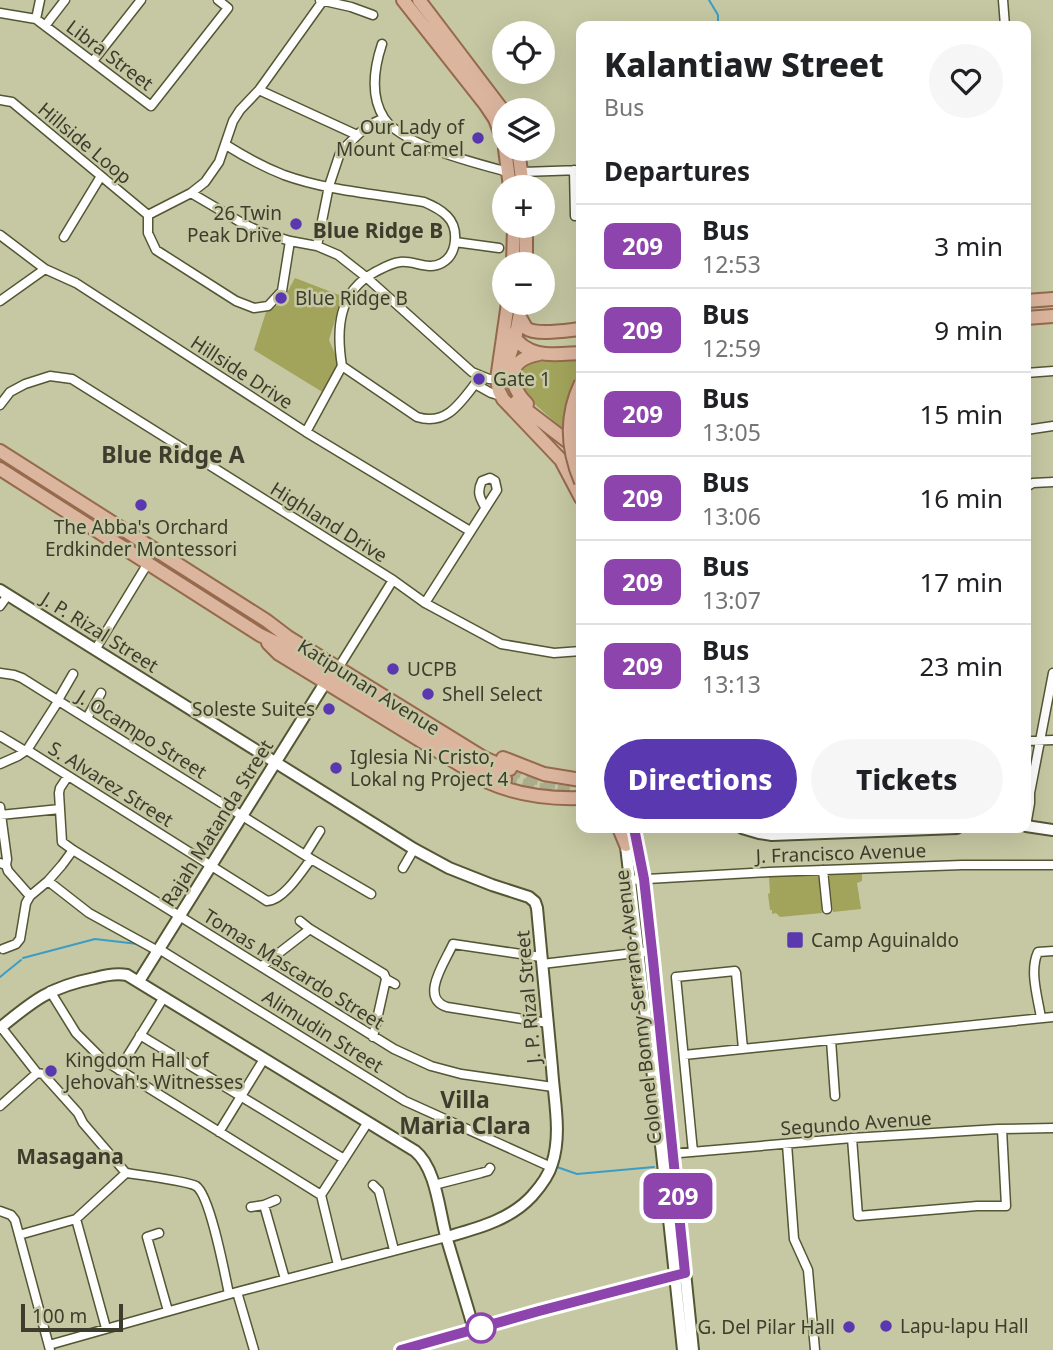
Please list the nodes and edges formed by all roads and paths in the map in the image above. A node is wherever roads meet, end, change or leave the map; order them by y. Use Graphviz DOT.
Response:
graph roads {
  1 [pos="40,0"];
  2 [pos="65,0"];
  3 [pos="141,0"];
  4 [pos="218,0"];
  5 [pos="403,0"];
  6 [pos="419,0"];
  7 [pos="1003,0"];
  8 [pos="321,1"];
  9 [pos="0,13"];
  10 [pos="373,15"];
  11 [pos="36,19"];
  12 [pos="1005,21"];
  13 [pos="45,26"];
  14 [pos="382,44"];
  15 [pos="93,61"];
  16 [pos="259,90"];
  17 [pos="493,98"];
  18 [pos="0,100"];
  19 [pos="492,114"];
  20 [pos="384,118"];
  21 [pos="357,135"];
  22 [pos="226,145"];
  23 [pos="507,161"];
  24 [pos="520,161"];
  25 [pos="576,170"];
  26 [pos="508,172"];
  27 [pos="522,172"];
  28 [pos="508,175"];
  29 [pos="522,175"];
  30 [pos="101,176"];
  31 [pos="329,186"];
  32 [pos="191,192"];
  33 [pos="148,215"];
  34 [pos="0,234"];
  35 [pos="64,237"];
  36 [pos="290,242"];
  37 [pos="455,242"];
  38 [pos="317,246"];
  39 [pos="499,248"];
  40 [pos="45,269"];
  41 [pos="366,277"];
  42 [pos="1053,299"];
  43 [pos="1031,300"];
  44 [pos="0,301"];
  45 [pos="507,315"];
  46 [pos="1053,316"];
  47 [pos="520,317"];
  48 [pos="1031,318"];
  49 [pos="506,320"];
  50 [pos="576,329"];
  51 [pos="515,339"];
  52 [pos="576,353"];
  53 [pos="538,354"];
  54 [pos="342,366"];
  55 [pos="1053,370"];
  56 [pos="472,372"];
  57 [pos="1031,372"];
  58 [pos="497,379"];
  59 [pos="475,384"];
  60 [pos="501,396"];
  61 [pos="576,396"];
  62 [pos="0,405"];
  63 [pos="1053,426"];
  64 [pos="1031,429"];
  65 [pos="306,432"];
  66 [pos="562,436"];
  67 [pos="576,449"];
  68 [pos="0,452"];
  69 [pos="576,468"];
  70 [pos="0,469"];
  71 [pos="1053,482"];
  72 [pos="1031,484"];
  73 [pos="576,488"];
  74 [pos="485,507"];
  75 [pos="470,531"];
  76 [pos="148,563"];
  77 [pos="393,580"];
  78 [pos="4,592"];
  79 [pos="425,603"];
  80 [pos="0,607"];
  81 [pos="267,621"];
  82 [pos="260,635"];
  83 [pos="95,650"];
  84 [pos="576,651"];
  85 [pos="342,662"];
  86 [pos="0,673"];
  87 [pos="1053,673"];
  88 [pos="73,674"];
  89 [pos="326,683"];
  90 [pos="101,693"];
  91 [pos="58,700"];
  92 [pos="87,718"];
  93 [pos="0,736"];
  94 [pos="1040,740"];
  95 [pos="1053,740"];
  96 [pos="1031,741"];
  97 [pos="26,750"];
  98 [pos="275,762"];
  99 [pos="0,764"];
  100 [pos="549,775"];
  101 [pos="68,776"];
  102 [pos="576,779"];
  103 [pos="1031,783"];
  104 [pos="544,797"];
  105 [pos="576,798"];
  106 [pos="0,807"];
  107 [pos="60,809"];
  108 [pos="0,815"];
  109 [pos="243,815"];
  110 [pos="1031,827"];
  111 [pos="1053,830"];
  112 [pos="320,831"];
  113 [pos="621,833"];
  114 [pos="625,833"];
  115 [pos="635,833"];
  116 [pos="759,833"];
  117 [pos="825,833"];
  118 [pos="626,845"];
  119 [pos="414,849"];
  120 [pos="73,850"];
  121 [pos="308,857"];
  122 [pos="3,864"];
  123 [pos="212,865"];
  124 [pos="1053,865"];
  125 [pos="403,868"];
  126 [pos="823,870"];
  127 [pos="644,879"];
  128 [pos="630,880"];
  129 [pos="48,881"];
  130 [pos="371,894"];
  131 [pos="30,895"];
  132 [pos="827,909"];
  133 [pos="180,916"];
  134 [pos="300,921"];
  135 [pos="310,929"];
  136 [pos="3,949"];
  137 [pos="158,950"];
  138 [pos="652,951"];
  139 [pos="1053,951"];
  140 [pos="638,953"];
  141 [pos="542,961"];
  142 [pos="262,966"];
  143 [pos="386,979"];
  144 [pos="139,981"];
  145 [pos="395,984"];
  146 [pos="50,991"];
  147 [pos="164,997"];
  148 [pos="1053,1017"];
  149 [pos="1041,1018"];
  150 [pos="548,1023"];
  151 [pos="1,1027"];
  152 [pos="140,1035"];
  153 [pos="373,1037"];
  154 [pos="831,1041"];
  155 [pos="743,1049"];
  156 [pos="684,1055"];
  157 [pos="264,1059"];
  158 [pos="119,1070"];
  159 [pos="37,1073"];
  160 [pos="553,1087"];
  161 [pos="242,1096"];
  162 [pos="835,1096"];
  163 [pos="0,1106"];
  164 [pos="368,1122"];
  165 [pos="1053,1128"];
  166 [pos="1002,1129"];
  167 [pos="219,1132"];
  168 [pos="852,1138"];
  169 [pos="787,1144"];
  170 [pos="693,1152"];
  171 [pos="668,1154"];
  172 [pos="344,1159"];
  173 [pos="551,1167"];
  174 [pos="490,1168"];
  175 [pos="127,1173"];
  176 [pos="373,1185"];
  177 [pos="434,1185"];
  178 [pos="321,1195"];
  179 [pos="276,1200"];
  180 [pos="264,1205"];
  181 [pos="251,1207"];
  182 [pos="0,1211"];
  183 [pos="76,1219"];
  184 [pos="159,1233"];
  185 [pos="19,1235"];
  186 [pos="447,1237"];
  187 [pos="394,1250"];
  188 [pos="338,1265"];
  189 [pos="680,1275"];
  190 [pos="285,1279"];
  191 [pos="233,1293"];
  192 [pos="168,1311"];
  193 [pos="106,1328"];
  194 [pos="474,1330"];
  195 [pos="50,1348"];
  196 [pos="254,1350"];
  197 [pos="401,1350"];
  198 [pos="683,1350"];
  199 [pos="693,1350"];
  200 [pos="815,1350"];
  1 -- 11 [label="street"];
  2 -- 13 [label="street"];
  3 -- 15 [label="street"];
  4 -- 15 [label="street, Libra Street"];
  5 -- 19 [label="main road"];
  6 -- 17 [label="main road"];
  7 -- 12 [label="street"];
  8 -- 10 [label="street"];
  8 -- 16 [label="street"];
  9 -- 11 [label="street, Libra Street"];
  11 -- 13 [label="street, Libra Street"];
  13 -- 15 [label="street, Libra Street"];
  14 -- 20 [label="street"];
  16 -- 21 [label="street"];
  16 -- 22 [label="street"];
  18 -- 30 [label="street, Hillside Loop"];
  20 -- 21 [label="street"];
  20 -- 26 [label="street"];
  21 -- 31 [label="street"];
  22 -- 31 [label="street"];
  22 -- 32 [label="street"];
  23 -- 26 [label="main road"];
  24 -- 27 [label="main road"];
  25 -- 27 [label="street"];
  26 -- 28 [label="main road"];
  27 -- 29 [label="main road"];
  30 -- 33 [label="street, Hillside Loop"];
  30 -- 35 [label="street"];
  31 -- 37 [label="street"];
  31 -- 38 [label="street"];
  32 -- 33 [label="street"];
  32 -- 36 [label="street"];
  33 -- 36 [label="street"];
  34 -- 40 [label="street, Hillside Drive"];
  36 -- 38 [label="street"];
  37 -- 39 [label="street"];
  37 -- 41 [label="street"];
  38 -- 41 [label="street"];
  40 -- 44 [label="street"];
  40 -- 65 [label="street, Hillside Drive"];
  41 -- 54 [label="street"];
  41 -- 56 [label="street"];
  42 -- 43 [label="main road"];
  45 -- 49 [label="main road"];
  46 -- 48 [label="main road"];
  47 -- 50 [label="main road"];
  47 -- 51 [label="main road"];
  49 -- 51 [label="main road"];
  49 -- 58 [label="main road"];
  51 -- 53 [label="main road"];
  51 -- 66 [label="main road"];
  52 -- 53 [label="main road"];
  53 -- 66 [label="main road"];
  54 -- 59 [label="street"];
  54 -- 65 [label="street"];
  55 -- 57 [label="street"];
  56 -- 58 [label="street"];
  56 -- 59 [label="street"];
  58 -- 60 [label="main road"];
  59 -- 60 [label="street"];
  60 -- 73 [label="main road"];
  61 -- 69 [label="main road, bridge"];
  62 -- 77 [label="street, Highland Drive"];
  63 -- 64 [label="street"];
  65 -- 75 [label="street, Hillside Drive"];
  66 -- 67 [label="main road"];
  68 -- 81 [label="main road, Katipunan Avenue"];
  70 -- 76 [label="main road, Katipunan Avenue"];
  71 -- 72 [label="street"];
  74 -- 75 [label="street"];
  75 -- 79 [label="street"];
  76 -- 82 [label="main road, Katipunan Avenue"];
  76 -- 83 [label="street"];
  77 -- 79 [label="street, Highland Drive"];
  77 -- 85 [label="street"];
  78 -- 80 [label="street"];
  78 -- 83 [label="street, J. P. Rizal Street"];
  79 -- 84 [label="street, Highland Drive"];
  81 -- 82 [label="main road, Katipunan Avenue"];
  81 -- 85 [label="main road, Katipunan Avenue"];
  82 -- 89 [label="main road, Katipunan Avenue"];
  83 -- 98 [label="street, J. P. Rizal Street"];
  85 -- 100 [label="main road, Katipunan Avenue"];
  86 -- 91 [label="street, J. Ocampo Street"];
  87 -- 94 [label="street"];
  88 -- 91 [label="street"];
  89 -- 98 [label="street, Rajah Matanda Street"];
  89 -- 104 [label="main road, Katipunan Avenue"];
  90 -- 92 [label="street"];
  91 -- 92 [label="street, J. Ocampo Street"];
  91 -- 97 [label="street"];
  92 -- 109 [label="street, J. Ocampo Street"];
  93 -- 97 [label="street, S. Alvarez Street"];
  94 -- 95 [label="street"];
  94 -- 96 [label="street"];
  94 -- 103 [label="street"];
  97 -- 99 [label="street"];
  97 -- 101 [label="street, S. Alvarez Street"];
  98 -- 109 [label="street, Rajah Matanda Street"];
  98 -- 119 [label="street, J. P. Rizal Street"];
  100 -- 102 [label="main road, Katipunan Avenue"];
  100 -- 104 [label="main road"];
  101 -- 107 [label="street"];
  101 -- 123 [label="street, S. Alvarez Street"];
  104 -- 105 [label="main road, Katipunan Avenue"];
  106 -- 108 [label="street"];
  107 -- 108 [label="street"];
  107 -- 120 [label="street"];
  108 -- 122 [label="street"];
  109 -- 121 [label="street, J. Ocampo Street"];
  109 -- 123 [label="street, Rajah Matanda Street"];
  110 -- 111 [label="street"];
  112 -- 121 [label="street"];
  113 -- 118 [label="main road"];
  114 -- 118 [label="street, Colonel Bonny Serrano Avenue"];
  115 -- 127 [label="street, Colonel Bonny Serrano Avenue"];
  116 -- 117 [label="street"];
  118 -- 128 [label="street, Colonel Bonny Serrano Avenue"];
  119 -- 125 [label="street"];
  119 -- 141 [label="street, J. P. Rizal Street"];
  120 -- 129 [label="street"];
  120 -- 133 [label="street, Tomas Mascardo Street"];
  121 -- 123 [label="street, S. Alvarez Street"];
  121 -- 130 [label="street, J. Ocampo Street"];
  122 -- 131 [label="street"];
  123 -- 133 [label="street, Rajah Matanda Street"];
  124 -- 126 [label="street, J. Francisco Avenue"];
  126 -- 127 [label="street, J. Francisco Avenue"];
  126 -- 132 [label="street"];
  127 -- 128 [label="street, J. Francisco Avenue"];
  127 -- 138 [label="street, Colonel Bonny Serrano Avenue"];
  128 -- 140 [label="street, Colonel Bonny Serrano Avenue"];
  129 -- 131 [label="street"];
  129 -- 137 [label="street, Alimudin Street"];
  131 -- 136 [label="street"];
  133 -- 137 [label="street, Rajah Matanda Street"];
  133 -- 142 [label="street, Tomas Mascardo Street"];
  134 -- 135 [label="street"];
  135 -- 142 [label="street"];
  135 -- 143 [label="street"];
  137 -- 144 [label="street, Rajah Matanda Street"];
  137 -- 173 [label="street, Alimudin Street"];
  138 -- 140 [label="street"];
  138 -- 171 [label="street, Colonel Bonny Serrano Avenue"];
  139 -- 149 [label="street"];
  140 -- 141 [label="street"];
  140 -- 171 [label="street, Colonel Bonny Serrano Avenue"];
  141 -- 150 [label="street, J. P. Rizal Street"];
  141 -- 150 [label="street"];
  142 -- 153 [label="street, Tomas Mascardo Street"];
  143 -- 145 [label="street"];
  143 -- 153 [label="street"];
  144 -- 146 [label="street"];
  144 -- 147 [label="street"];
  146 -- 151 [label="street"];
  146 -- 158 [label="street"];
  147 -- 152 [label="street"];
  147 -- 157 [label="street"];
  148 -- 149 [label="street"];
  149 -- 154 [label="street"];
  150 -- 160 [label="street, J. P. Rizal Street"];
  151 -- 159 [label="street"];
  152 -- 158 [label="street"];
  152 -- 161 [label="street"];
  153 -- 160 [label="street, Tomas Mascardo Street"];
  154 -- 155 [label="street"];
  154 -- 162 [label="street"];
  155 -- 156 [label="street"];
  155 -- 156 [label="street"];
  156 -- 170 [label="street"];
  157 -- 161 [label="street"];
  157 -- 164 [label="street"];
  158 -- 167 [label="street"];
  159 -- 163 [label="street"];
  159 -- 175 [label="street"];
  160 -- 173 [label="street, J. P. Rizal Street"];
  161 -- 167 [label="street"];
  161 -- 172 [label="street"];
  164 -- 172 [label="street"];
  164 -- 177 [label="street"];
  165 -- 166 [label="street, Segundo Avenue"];
  166 -- 168 [label="street, Segundo Avenue"];
  166 -- 168 [label="street"];
  167 -- 178 [label="street"];
  168 -- 169 [label="street, Segundo Avenue"];
  169 -- 170 [label="street, Segundo Avenue"];
  169 -- 200 [label="street"];
  170 -- 171 [label="street, Segundo Avenue"];
  171 -- 189 [label="street, Colonel Bonny Serrano Avenue"];
  172 -- 178 [label="street"];
  173 -- 186 [label="street, J. P. Rizal Street"];
  174 -- 177 [label="street"];
  175 -- 183 [label="street"];
  175 -- 191 [label="street"];
  176 -- 187 [label="street"];
  177 -- 186 [label="street"];
  178 -- 188 [label="street"];
  179 -- 180 [label="street"];
  180 -- 181 [label="street"];
  180 -- 190 [label="street"];
  182 -- 185 [label="street"];
  183 -- 185 [label="street"];
  183 -- 193 [label="street"];
  184 -- 192 [label="street"];
  185 -- 195 [label="street"];
  186 -- 187 [label="street, J. P. Rizal Street"];
  186 -- 194 [label="street"];
  187 -- 188 [label="street, J. P. Rizal Street"];
  188 -- 190 [label="street, J. P. Rizal Street"];
  189 -- 194 [label="street"];
  189 -- 198 [label="street, Colonel Bonny Serrano Avenue"];
  189 -- 199 [label="street, Colonel Bonny Serrano Avenue"];
  190 -- 191 [label="street, J. P. Rizal Street"];
  191 -- 192 [label="street, J. P. Rizal Street"];
  191 -- 196 [label="street"];
  192 -- 193 [label="street, J. P. Rizal Street"];
  193 -- 195 [label="street, J. P. Rizal Street"];
  194 -- 197 [label="street"];
}
